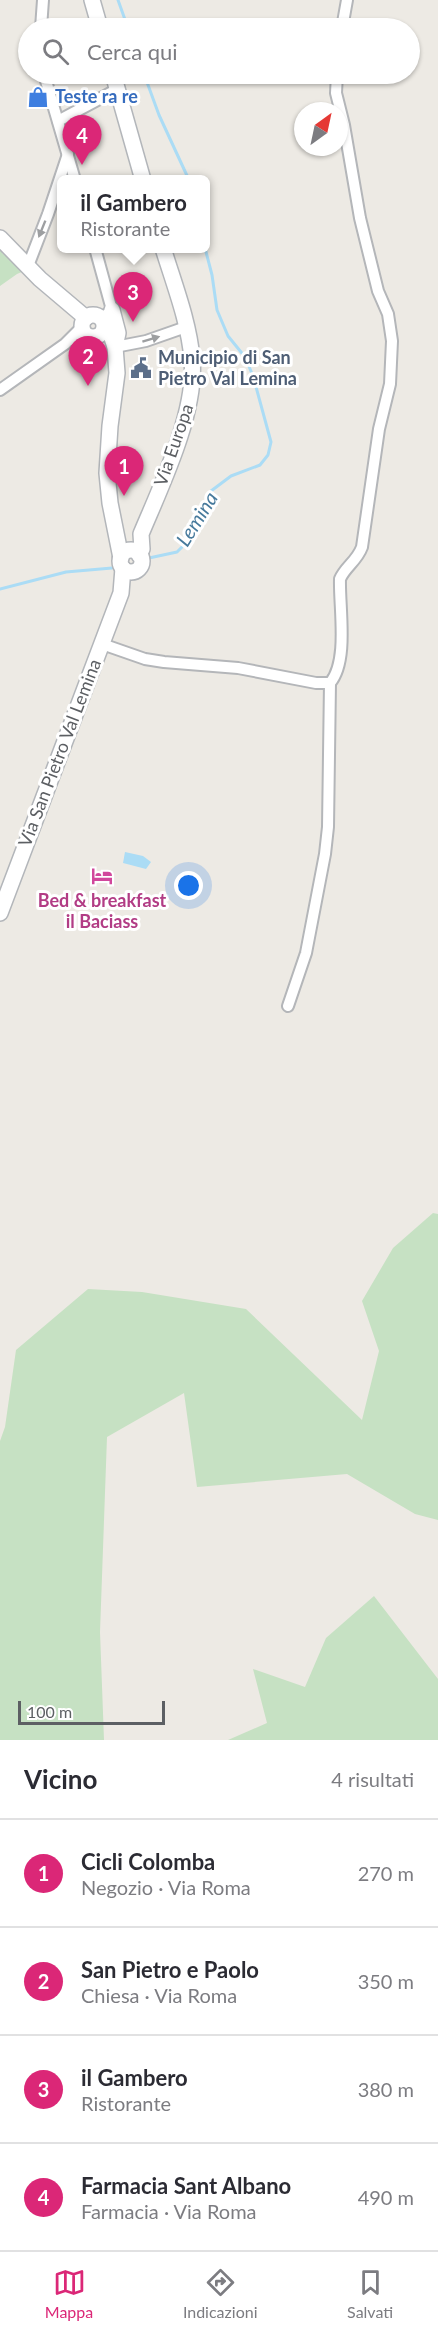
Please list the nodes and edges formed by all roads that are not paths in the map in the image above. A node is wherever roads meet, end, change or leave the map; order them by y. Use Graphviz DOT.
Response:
graph roads {
  1 [pos="37,0"];
  2 [pos="43,0"];
  3 [pos="92,0"];
  4 [pos="347,0"];
  5 [pos="40,18"];
  6 [pos="42,18"];
  7 [pos="97,18"];
  8 [pos="344,18"];
  9 [pos="47,84"];
  10 [pos="116,84"];
  11 [pos="336,84"];
  12 [pos="118,89"];
  13 [pos="58,121"];
  14 [pos="68,154"];
  15 [pos="61,175"];
  16 [pos="74,175"];
  17 [pos="142,175"];
  18 [pos="57,187"];
  19 [pos="0,238"];
  20 [pos="95,253"];
  21 [pos="164,253"];
  22 [pos="28,266"];
  23 [pos="97,322"];
  24 [pos="186,327"];
  25 [pos="115,360"];
  26 [pos="0,390"];
  27 [pos="127,556"];
  28 [pos="102,644"];
  29 [pos="330,683"];
  30 [pos="0,913"];
  31 [pos="288,1006"];
  1 -- 5 [label="street"];
  2 -- 6 [label="street"];
  3 -- 7 [label="street"];
  4 -- 8 [label="street"];
  9 -- 13 [label="street"];
  10 -- 12 [label="street"];
  11 -- 29 [label="street"];
  12 -- 13 [label="street"];
  12 -- 17 [label="street"];
  13 -- 14 [label="street"];
  14 -- 15 [label="street, one-way"];
  14 -- 16 [label="street"];
  18 -- 22 [label="street, one-way"];
  19 -- 22 [label="street"];
  20 -- 23 [label="street"];
  21 -- 24 [label="street, Via Europa"];
  22 -- 23 [label="street"];
  23 -- 25 [label="street"];
  23 -- 25 [label="street, Via San Pietro Val Lemina"];
  23 -- 26 [label="street"];
  25 -- 24 [label="street, one-way"];
  24 -- 27 [label="street, Via Europa"];
  25 -- 27 [label="street, Via San Pietro Val Lemina"];
  27 -- 28 [label="street, Via San Pietro Val Lemina"];
  28 -- 29 [label="street"];
  28 -- 30 [label="street, Via San Pietro Val Lemina"];
  29 -- 31 [label="street"];
}
